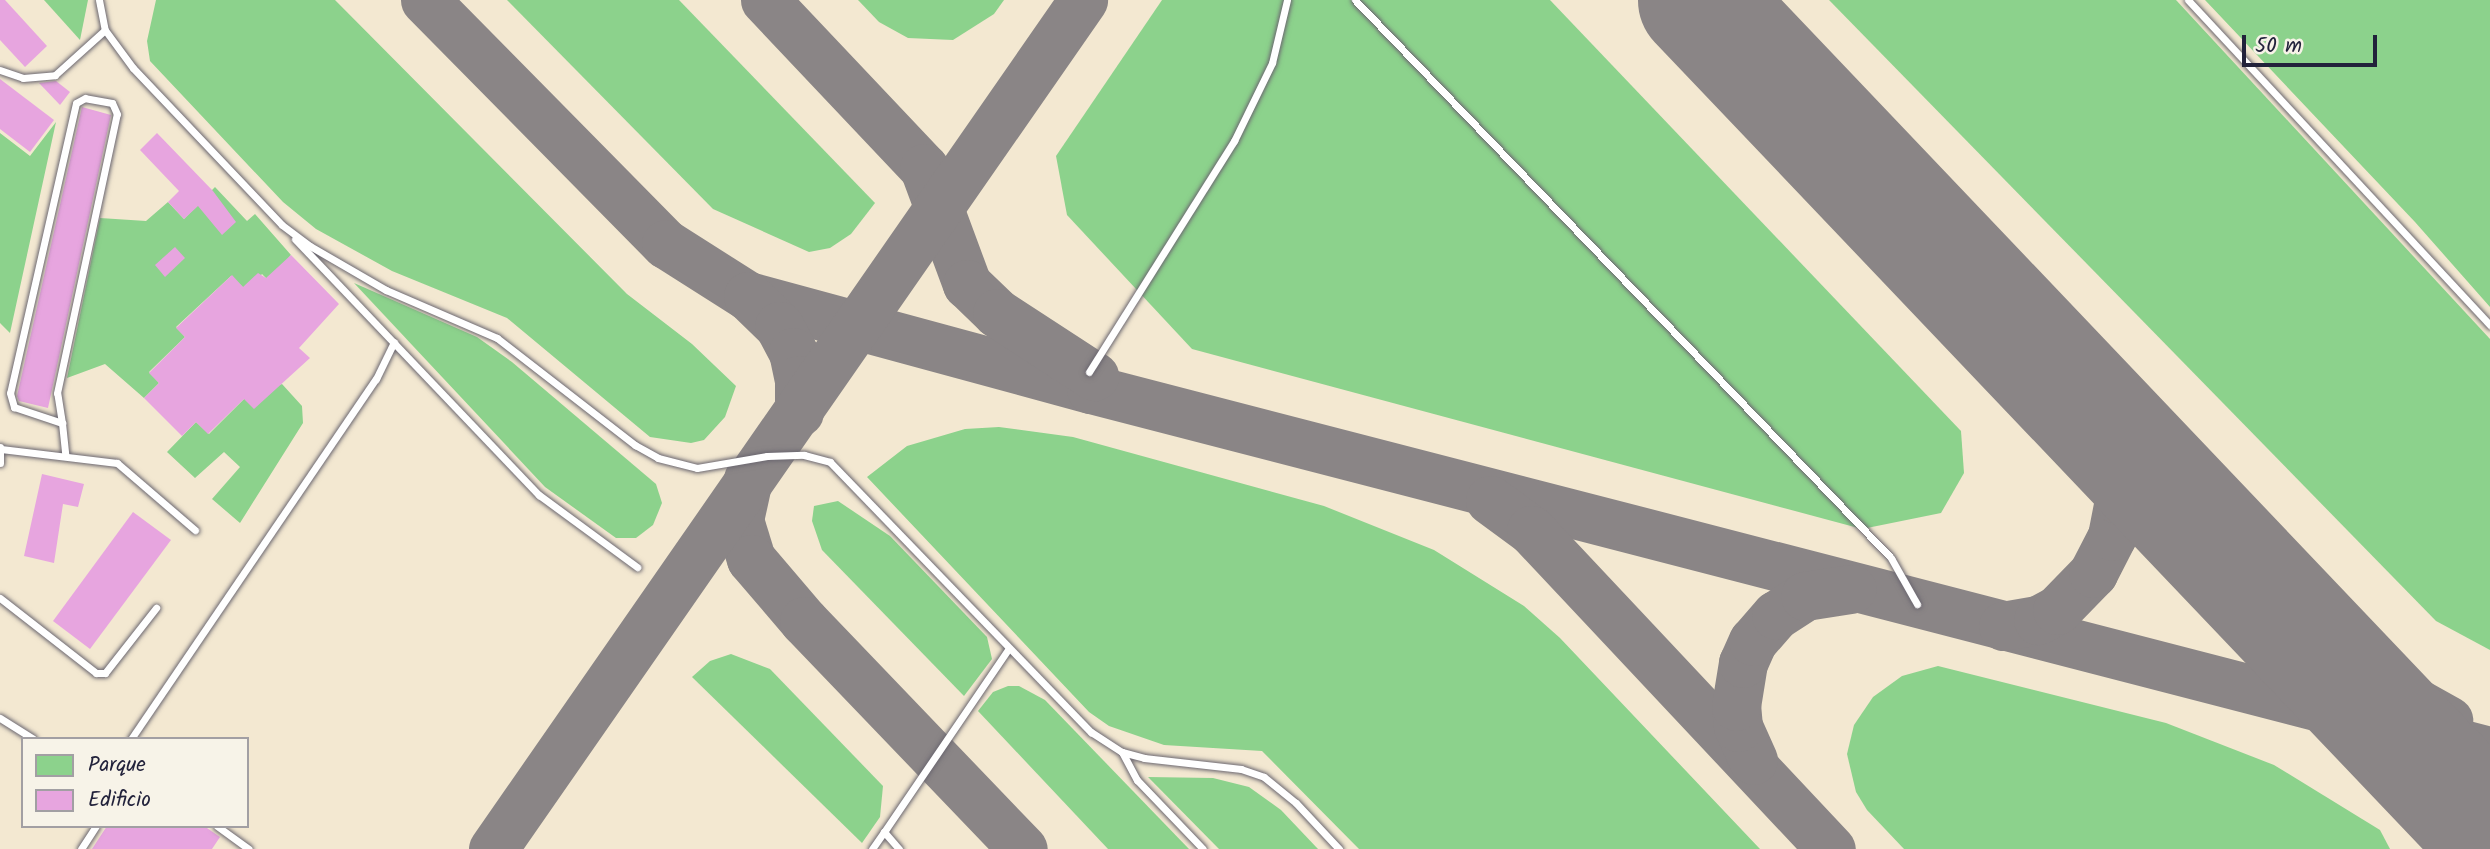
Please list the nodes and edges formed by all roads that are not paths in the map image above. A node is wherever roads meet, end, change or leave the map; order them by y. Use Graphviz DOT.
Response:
graph roads {
  1 [pos="99,0"];
  2 [pos="1287,0"];
  3 [pos="1355,0"];
  4 [pos="2188,0"];
  5 [pos="105,30"];
  6 [pos="0,70"];
  7 [pos="282,225"];
  8 [pos="2490,324"];
  9 [pos="394,342"];
  10 [pos="1089,372"];
  11 [pos="62,423"];
  12 [pos="1,448"];
  13 [pos="65,454"];
  14 [pos="0,463"];
  15 [pos="195,530"];
  16 [pos="636,567"];
  17 [pos="0,598"];
  18 [pos="1917,604"];
  19 [pos="156,608"];
  20 [pos="1009,649"];
  21 [pos="0,718"];
  22 [pos="30,737"];
  23 [pos="132,737"];
  24 [pos="1122,752"];
  25 [pos="95,828"];
  26 [pos="220,828"];
  27 [pos="884,832"];
  28 [pos="81,849"];
  29 [pos="249,849"];
  30 [pos="872,849"];
  31 [pos="899,849"];
  32 [pos="1203,849"];
  33 [pos="1339,849"];
  1 -- 5 [label="lane"];
  2 -- 10 [label="lane"];
  3 -- 18 [label="lane"];
  4 -- 8 [label="lane"];
  5 -- 6 [label="lane"];
  5 -- 7 [label="lane"];
  7 -- 9 [label="lane"];
  7 -- 20 [label="lane"];
  9 -- 16 [label="lane"];
  9 -- 23 [label="lane"];
  11 -- 11 [label="lane"];
  11 -- 13 [label="lane"];
  12 -- 13 [label="lane"];
  12 -- 14 [label="lane"];
  13 -- 15 [label="lane"];
  17 -- 19 [label="lane"];
  20 -- 24 [label="lane"];
  20 -- 27 [label="lane"];
  21 -- 22 [label="lane"];
  24 -- 32 [label="lane"];
  24 -- 33 [label="lane"];
  25 -- 28 [label="lane"];
  26 -- 29 [label="lane"];
  27 -- 30 [label="lane"];
  27 -- 31 [label="lane"];
}
